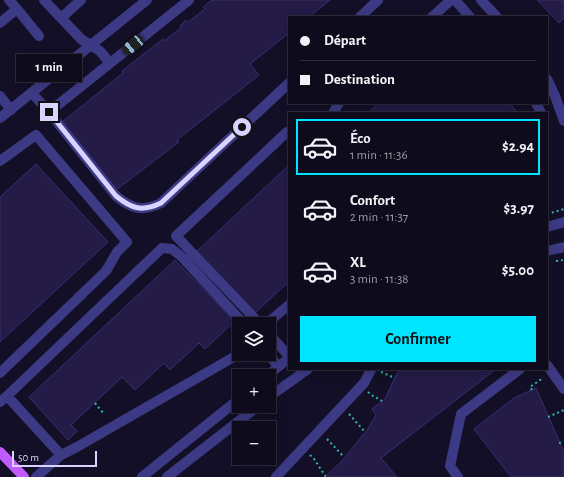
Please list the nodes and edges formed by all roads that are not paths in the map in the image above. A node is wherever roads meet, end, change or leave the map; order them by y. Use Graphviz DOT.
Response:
graph roads {
  1 [pos="9,0"];
  2 [pos="44,0"];
  3 [pos="81,0"];
  4 [pos="147,0"];
  5 [pos="189,0"];
  6 [pos="378,0"];
  7 [pos="451,0"];
  8 [pos="455,0"];
  9 [pos="481,0"];
  10 [pos="16,9"];
  11 [pos="491,15"];
  12 [pos="361,16"];
  13 [pos="433,16"];
  14 [pos="469,16"];
  15 [pos="61,18"];
  16 [pos="0,23"];
  17 [pos="39,36"];
  18 [pos="91,45"];
  19 [pos="110,63"];
  20 [pos="548,81"];
  21 [pos="288,84"];
  22 [pos="32,93"];
  23 [pos="0,96"];
  24 [pos="10,110"];
  25 [pos="49,112"];
  26 [pos="563,116"];
  27 [pos="0,118"];
  28 [pos="288,133"];
  29 [pos="0,161"];
  30 [pos="564,222"];
  31 [pos="548,227"];
  32 [pos="564,247"];
  33 [pos="548,251"];
  34 [pos="288,306"];
  35 [pos="238,317"];
  36 [pos="253,317"];
  37 [pos="274,317"];
  38 [pos="276,342"];
  39 [pos="288,356"];
  40 [pos="232,358"];
  41 [pos="288,358"];
  42 [pos="274,361"];
  43 [pos="278,366"];
  44 [pos="275,369"];
  45 [pos="307,370"];
  46 [pos="372,370"];
  47 [pos="519,370"];
  48 [pos="547,370"];
  49 [pos="0,373"];
  50 [pos="564,387"];
  51 [pos="276,393"];
  52 [pos="3,399"];
  53 [pos="232,405"];
  54 [pos="249,413"];
  55 [pos="0,452"];
  56 [pos="61,455"];
  57 [pos="24,477"];
  58 [pos="36,477"];
  59 [pos="142,477"];
  60 [pos="167,477"];
  61 [pos="276,477"];
  62 [pos="458,477"];
  1 -- 10 [label="street"];
  2 -- 15 [label="street"];
  3 -- 15 [label="street"];
  4 -- 18 [label="street"];
  5 -- 19 [label="street"];
  6 -- 12 [label="street"];
  7 -- 13 [label="street"];
  8 -- 14 [label="street"];
  9 -- 11 [label="street"];
  10 -- 16 [label="street"];
  10 -- 17 [label="street"];
  15 -- 18 [label="street"];
  18 -- 19 [label="street"];
  18 -- 22 [label="street"];
  19 -- 25 [label="street"];
  20 -- 26 [label="street"];
  21 -- 25 [label="street"];
  22 -- 24 [label="street"];
  22 -- 25 [label="street"];
  23 -- 24 [label="street"];
  24 -- 27 [label="street"];
  28 -- 36 [label="street"];
  29 -- 49 [label="street"];
  30 -- 31 [label="street"];
  32 -- 33 [label="street"];
  34 -- 37 [label="street"];
  35 -- 52 [label="street"];
  38 -- 39 [label="street"];
  40 -- 56 [label="street"];
  41 -- 43 [label="street"];
  42 -- 43 [label="street"];
  43 -- 44 [label="street"];
  45 -- 51 [label="street"];
  46 -- 61 [label="street"];
  47 -- 62 [label="street"];
  48 -- 50 [label="street"];
  52 -- 56 [label="street"];
  53 -- 59 [label="street"];
  54 -- 60 [label="street"];
  55 -- 57 [label="main road"];
  56 -- 58 [label="street"];
}
